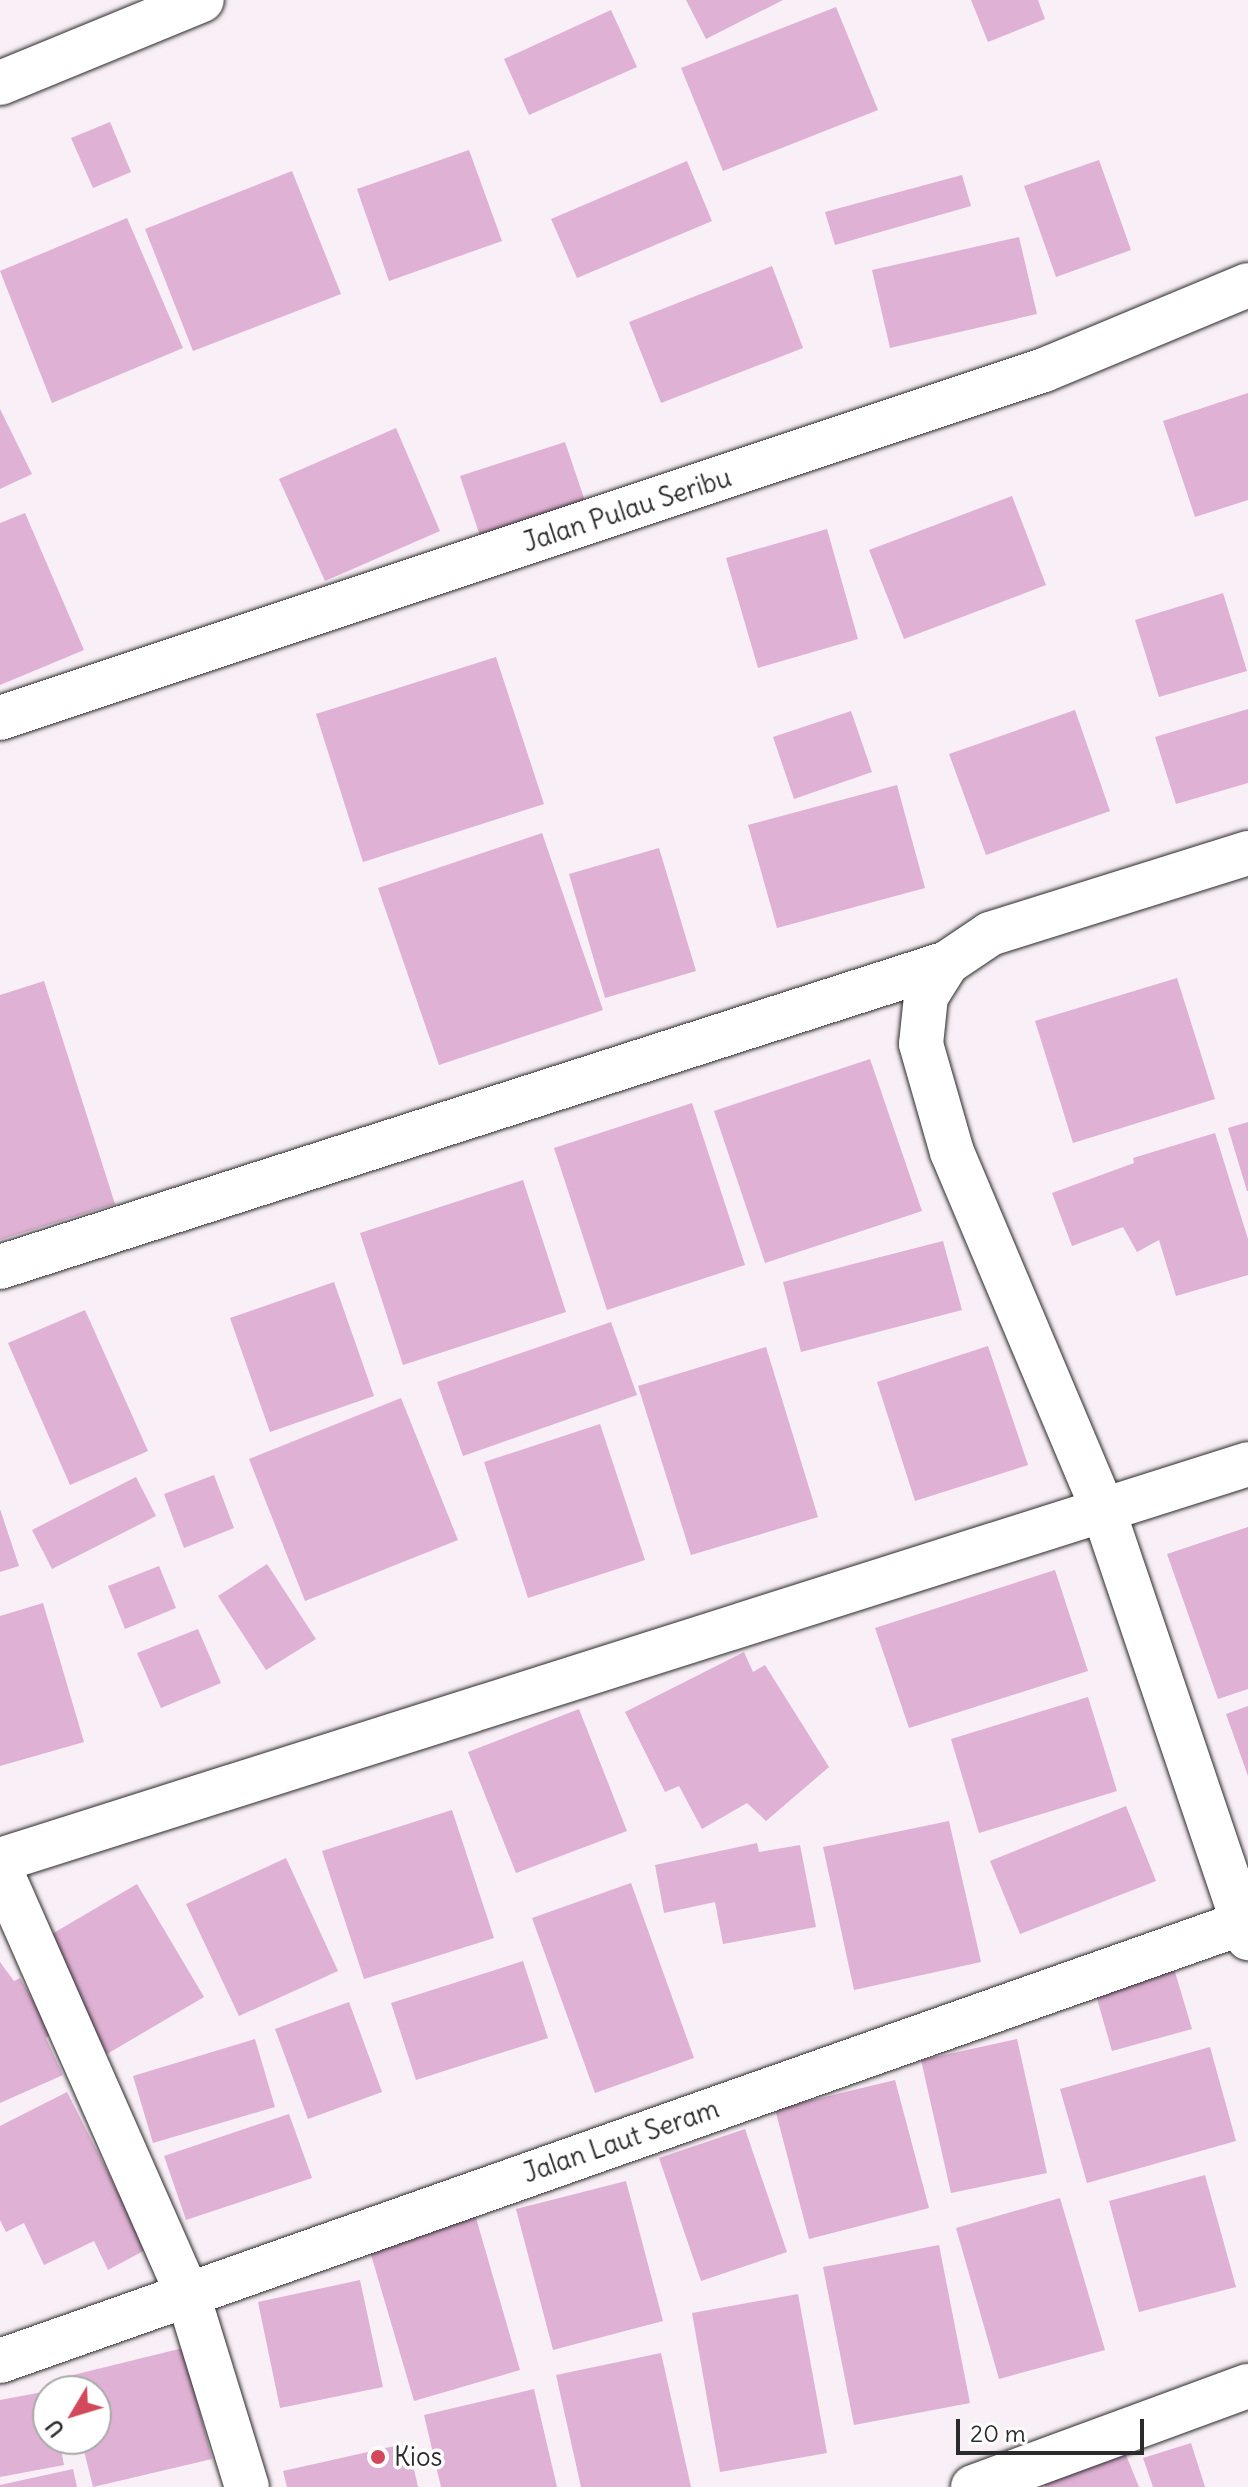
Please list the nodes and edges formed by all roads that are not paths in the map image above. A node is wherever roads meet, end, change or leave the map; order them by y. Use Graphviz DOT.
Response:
graph roads {
  1 [pos="202,0"];
  2 [pos="0,83"];
  3 [pos="1248,285"];
  4 [pos="0,718"];
  5 [pos="1248,853"];
  6 [pos="947,963"];
  7 [pos="0,1267"];
  8 [pos="1248,1464"];
  9 [pos="1104,1512"];
  10 [pos="0,1860"];
  11 [pos="0,1869"];
  12 [pos="1246,1928"];
  13 [pos="187,2292"];
  14 [pos="0,2361"];
  15 [pos="1248,2386"];
  16 [pos="247,2487"];
  17 [pos="973,2487"];
  1 -- 2 [label="street"];
  3 -- 4 [label="street, Jalan Pulau Seribu"];
  5 -- 6 [label="street"];
  6 -- 7 [label="street"];
  6 -- 9 [label="street"];
  8 -- 9 [label="street"];
  9 -- 10 [label="street"];
  9 -- 12 [label="street"];
  11 -- 13 [label="street"];
  12 -- 13 [label="street, Jalan Laut Seram"];
  13 -- 14 [label="street, Jalan Laut Seram"];
  13 -- 16 [label="street"];
  15 -- 17 [label="street"];
}
